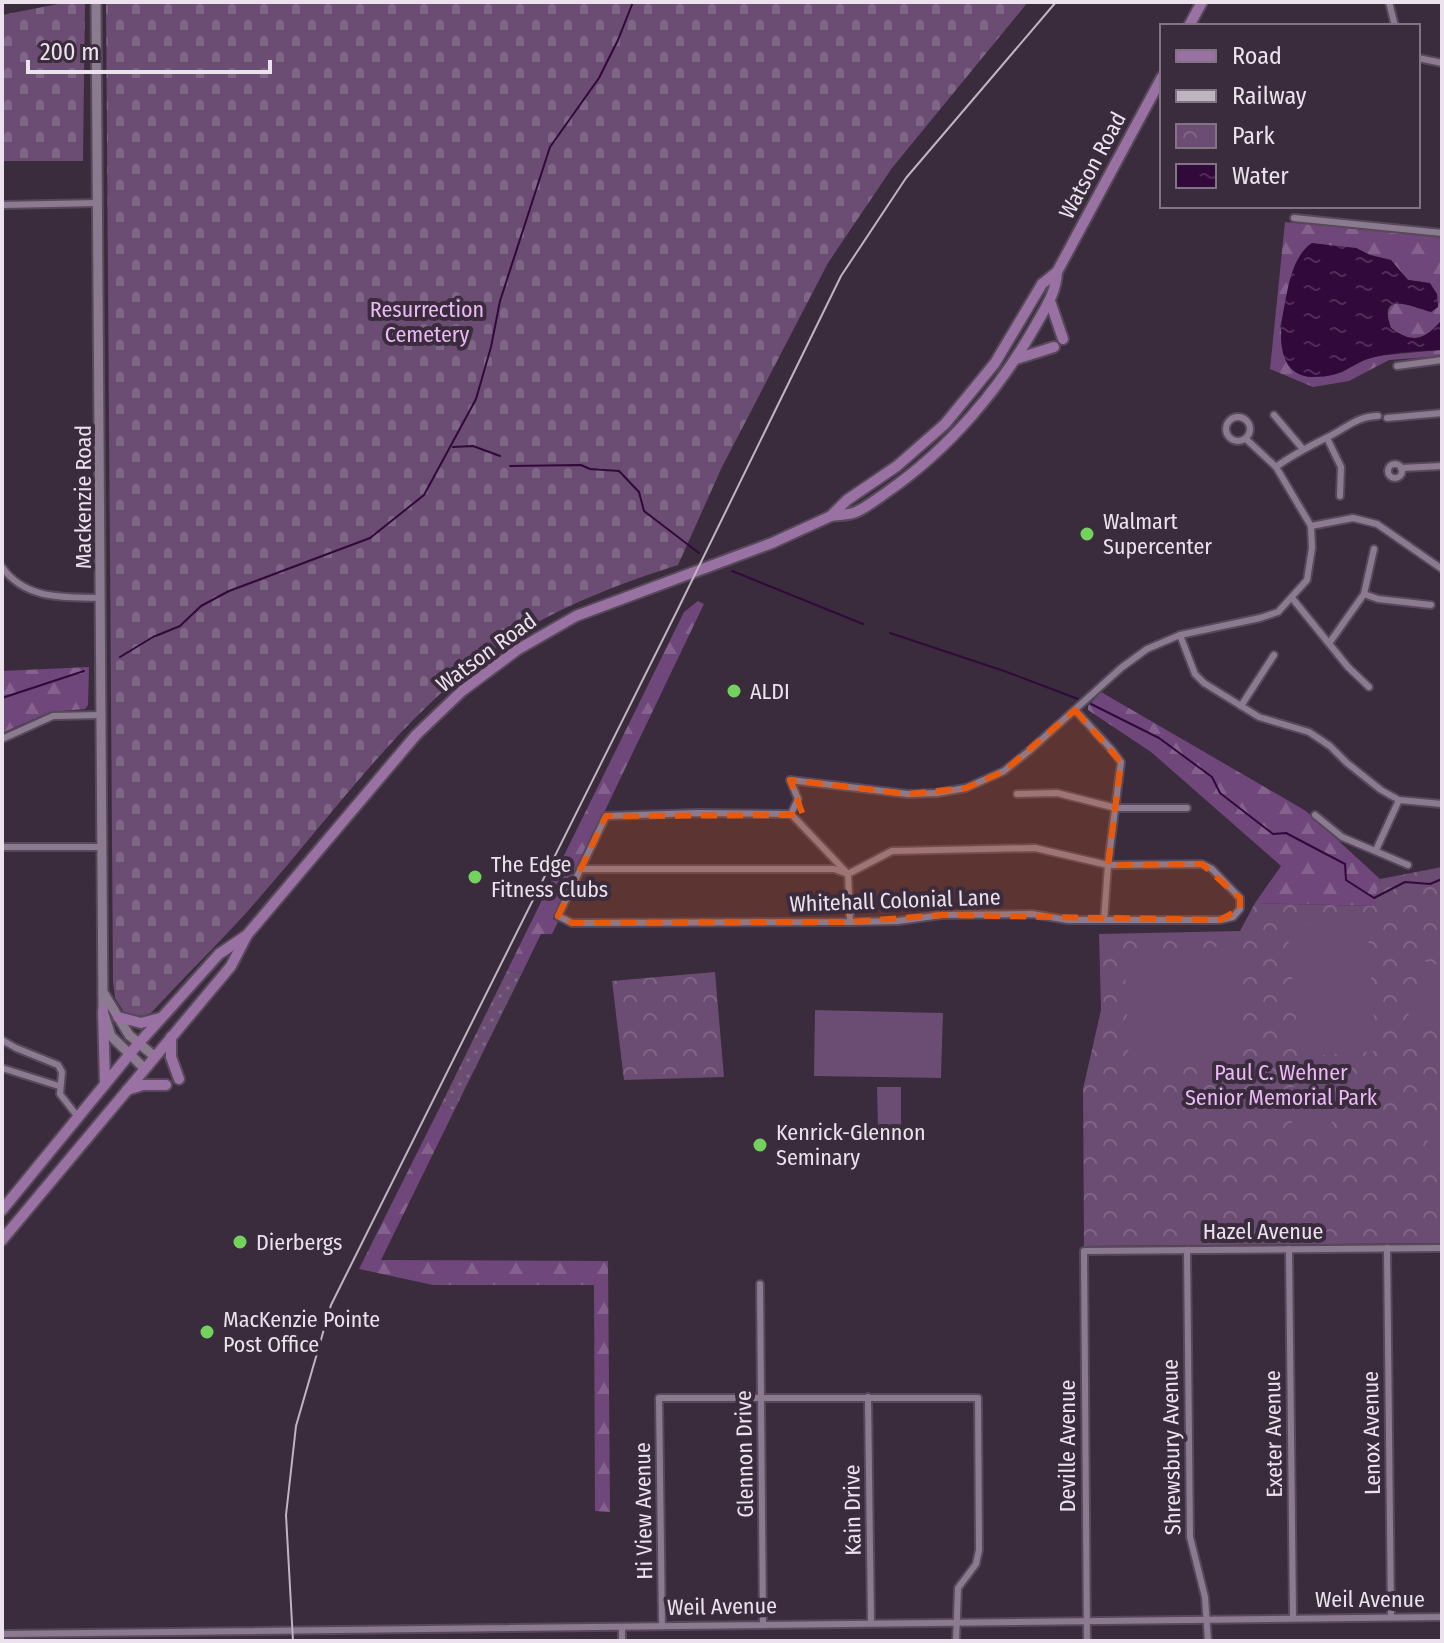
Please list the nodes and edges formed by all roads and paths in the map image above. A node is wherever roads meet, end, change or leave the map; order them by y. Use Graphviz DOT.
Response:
graph roads {
  1 [pos="96,2"];
  2 [pos="1202,2"];
  3 [pos="1389,2"];
  4 [pos="1190,24"];
  5 [pos="1394,24"];
  6 [pos="1420,58"];
  7 [pos="1442,63"];
  8 [pos="1160,81"];
  9 [pos="98,203"];
  10 [pos="2,205"];
  11 [pos="1294,218"];
  12 [pos="1442,233"];
  13 [pos="1057,272"];
  14 [pos="1050,301"];
  15 [pos="1063,339"];
  16 [pos="1054,347"];
  17 [pos="1014,360"];
  18 [pos="1442,360"];
  19 [pos="1397,366"];
  20 [pos="1442,413"];
  21 [pos="1274,415"];
  22 [pos="1378,416"];
  23 [pos="1387,418"];
  24 [pos="1327,438"];
  25 [pos="1246,439"];
  26 [pos="1302,448"];
  27 [pos="1442,466"];
  28 [pos="1276,467"];
  29 [pos="1401,468"];
  30 [pos="1340,496"];
  31 [pos="831,516"];
  32 [pos="1311,526"];
  33 [pos="1374,549"];
  34 [pos="2,567"];
  35 [pos="1442,569"];
  36 [pos="1364,594"];
  37 [pos="101,598"];
  38 [pos="1292,598"];
  39 [pos="1431,605"];
  40 [pos="1180,635"];
  41 [pos="1330,642"];
  42 [pos="1274,655"];
  43 [pos="1369,687"];
  44 [pos="1241,706"];
  45 [pos="1075,710"];
  46 [pos="102,715"];
  47 [pos="2,739"];
  48 [pos="1017,794"];
  49 [pos="1399,800"];
  50 [pos="1442,804"];
  51 [pos="1116,808"];
  52 [pos="1187,808"];
  53 [pos="791,814"];
  54 [pos="1315,815"];
  55 [pos="2,847"];
  56 [pos="103,847"];
  57 [pos="1376,850"];
  58 [pos="1108,865"];
  59 [pos="1408,865"];
  60 [pos="580,869"];
  61 [pos="848,874"];
  62 [pos="1104,920"];
  63 [pos="850,922"];
  64 [pos="247,935"];
  65 [pos="103,992"];
  66 [pos="103,1011"];
  67 [pos="118,1017"];
  68 [pos="162,1017"];
  69 [pos="171,1037"];
  70 [pos="2,1040"];
  71 [pos="138,1044"];
  72 [pos="129,1056"];
  73 [pos="154,1056"];
  74 [pos="2,1068"];
  75 [pos="144,1068"];
  76 [pos="179,1079"];
  77 [pos="105,1084"];
  78 [pos="166,1085"];
  79 [pos="59,1086"];
  80 [pos="125,1091"];
  81 [pos="78,1117"];
  82 [pos="2,1210"];
  83 [pos="2,1240"];
  84 [pos="1387,1248"];
  85 [pos="1442,1248"];
  86 [pos="1289,1249"];
  87 [pos="1187,1250"];
  88 [pos="1084,1251"];
  89 [pos="760,1284"];
  90 [pos="762,1397"];
  91 [pos="868,1397"];
  92 [pos="1293,1617"];
  93 [pos="1391,1617"];
  94 [pos="1442,1617"];
  95 [pos="1207,1618"];
  96 [pos="956,1621"];
  97 [pos="1087,1621"];
  98 [pos="871,1623"];
  99 [pos="662,1624"];
  100 [pos="763,1624"];
  101 [pos="622,1628"];
  102 [pos="269,1630"];
  103 [pos="118,1633"];
  104 [pos="2,1634"];
  105 [pos="123,1641"];
  106 [pos="271,1641"];
  107 [pos="622,1641"];
  108 [pos="956,1641"];
  109 [pos="1087,1641"];
  110 [pos="1208,1641"];
  1 -- 9 [label="main road, Mackenzie Road"];
  2 -- 4 [label="main road"];
  3 -- 5 [label="street"];
  6 -- 7 [label="street"];
  8 -- 13 [label="main road, Watson Road"];
  9 -- 10 [label="street"];
  9 -- 37 [label="main road, Mackenzie Road"];
  11 -- 12 [label="street"];
  13 -- 14 [label="main road, Watson Road"];
  13 -- 31 [label="main road, Watson Road"];
  14 -- 15 [label="main road"];
  14 -- 17 [label="main road, Watson Road"];
  16 -- 17 [label="main road"];
  17 -- 31 [label="main road, Watson Road"];
  18 -- 19 [label="street"];
  20 -- 23 [label="street"];
  21 -- 26 [label="street"];
  22 -- 24 [label="street"];
  24 -- 26 [label="street"];
  24 -- 30 [label="street"];
  25 -- 25 [label="street"];
  25 -- 28 [label="street"];
  26 -- 28 [label="street"];
  27 -- 29 [label="street"];
  28 -- 32 [label="street"];
  31 -- 64 [label="main road, Watson Road"];
  32 -- 35 [label="street"];
  32 -- 38 [label="street"];
  33 -- 36 [label="street"];
  34 -- 37 [label="street"];
  36 -- 39 [label="street"];
  36 -- 41 [label="street"];
  37 -- 46 [label="main road, Mackenzie Road"];
  38 -- 40 [label="street"];
  38 -- 41 [label="street"];
  40 -- 44 [label="street"];
  40 -- 45 [label="street"];
  41 -- 43 [label="street"];
  42 -- 44 [label="street"];
  44 -- 49 [label="street"];
  45 -- 51 [label="street"];
  45 -- 53 [label="street"];
  46 -- 47 [label="street"];
  46 -- 56 [label="main road, Mackenzie Road"];
  48 -- 51 [label="street"];
  49 -- 50 [label="street"];
  49 -- 57 [label="street"];
  51 -- 52 [label="street"];
  51 -- 58 [label="street"];
  53 -- 60 [label="street"];
  53 -- 61 [label="street"];
  54 -- 57 [label="street"];
  55 -- 56 [label="street"];
  56 -- 65 [label="main road, Mackenzie Road"];
  57 -- 59 [label="street"];
  58 -- 61 [label="street"];
  58 -- 62 [label="street"];
  58 -- 62 [label="street, Whitehall Colonial Lane"];
  60 -- 61 [label="street"];
  60 -- 63 [label="street, Whitehall Colonial Lane"];
  61 -- 63 [label="street"];
  62 -- 63 [label="street, Whitehall Colonial Lane"];
  64 -- 68 [label="main road, Watson Road"];
  64 -- 69 [label="main road, Watson Road"];
  65 -- 66 [label="main road, Mackenzie Road"];
  65 -- 67 [label="main road"];
  66 -- 72 [label="main road, Mackenzie Road"];
  66 -- 77 [label="main road"];
  67 -- 68 [label="main road"];
  67 -- 71 [label="main road"];
  68 -- 71 [label="main road, Watson Road"];
  69 -- 73 [label="main road, Watson Road"];
  69 -- 76 [label="main road"];
  70 -- 79 [label="street"];
  71 -- 72 [label="main road, Watson Road"];
  71 -- 73 [label="main road"];
  72 -- 75 [label="main road, Mackenzie Road"];
  72 -- 77 [label="main road, Watson Road"];
  73 -- 75 [label="main road, Watson Road"];
  74 -- 79 [label="street"];
  75 -- 80 [label="main road, Watson Road"];
  77 -- 81 [label="main road, Watson Road"];
  78 -- 80 [label="main road"];
  79 -- 81 [label="street"];
  80 -- 83 [label="main road, Watson Road"];
  81 -- 82 [label="main road, Watson Road"];
  84 -- 85 [label="street, Hazel Avenue"];
  84 -- 86 [label="street, Hazel Avenue"];
  84 -- 93 [label="street, Lenox Avenue"];
  86 -- 87 [label="street, Hazel Avenue"];
  86 -- 92 [label="street, Exeter Avenue"];
  87 -- 88 [label="street, Hazel Avenue"];
  87 -- 95 [label="street, Shrewsbury Avenue"];
  88 -- 97 [label="street, Deville Avenue"];
  89 -- 90 [label="street, Glennon Drive"];
  90 -- 91 [label="street"];
  90 -- 99 [label="street, Hi View Avenue"];
  90 -- 100 [label="street, Glennon Drive"];
  91 -- 96 [label="street"];
  91 -- 98 [label="street, Kain Drive"];
  92 -- 93 [label="street, Weil Avenue"];
  92 -- 95 [label="street, Weil Avenue"];
  93 -- 94 [label="street, Weil Avenue"];
  95 -- 97 [label="street, Weil Avenue"];
  95 -- 110 [label="street, Shrewsbury Avenue"];
  96 -- 97 [label="street, Weil Avenue"];
  96 -- 98 [label="street, Weil Avenue"];
  96 -- 108 [label="street"];
  97 -- 109 [label="street, Deville Avenue"];
  98 -- 100 [label="street, Weil Avenue"];
  99 -- 100 [label="street, Weil Avenue"];
  99 -- 101 [label="street, Weil Avenue"];
  101 -- 102 [label="street, Weil Avenue"];
  101 -- 107 [label="street"];
  102 -- 103 [label="street, Weil Avenue"];
  102 -- 106 [label="street"];
  103 -- 104 [label="street, Weil Avenue"];
  103 -- 105 [label="street"];
}
